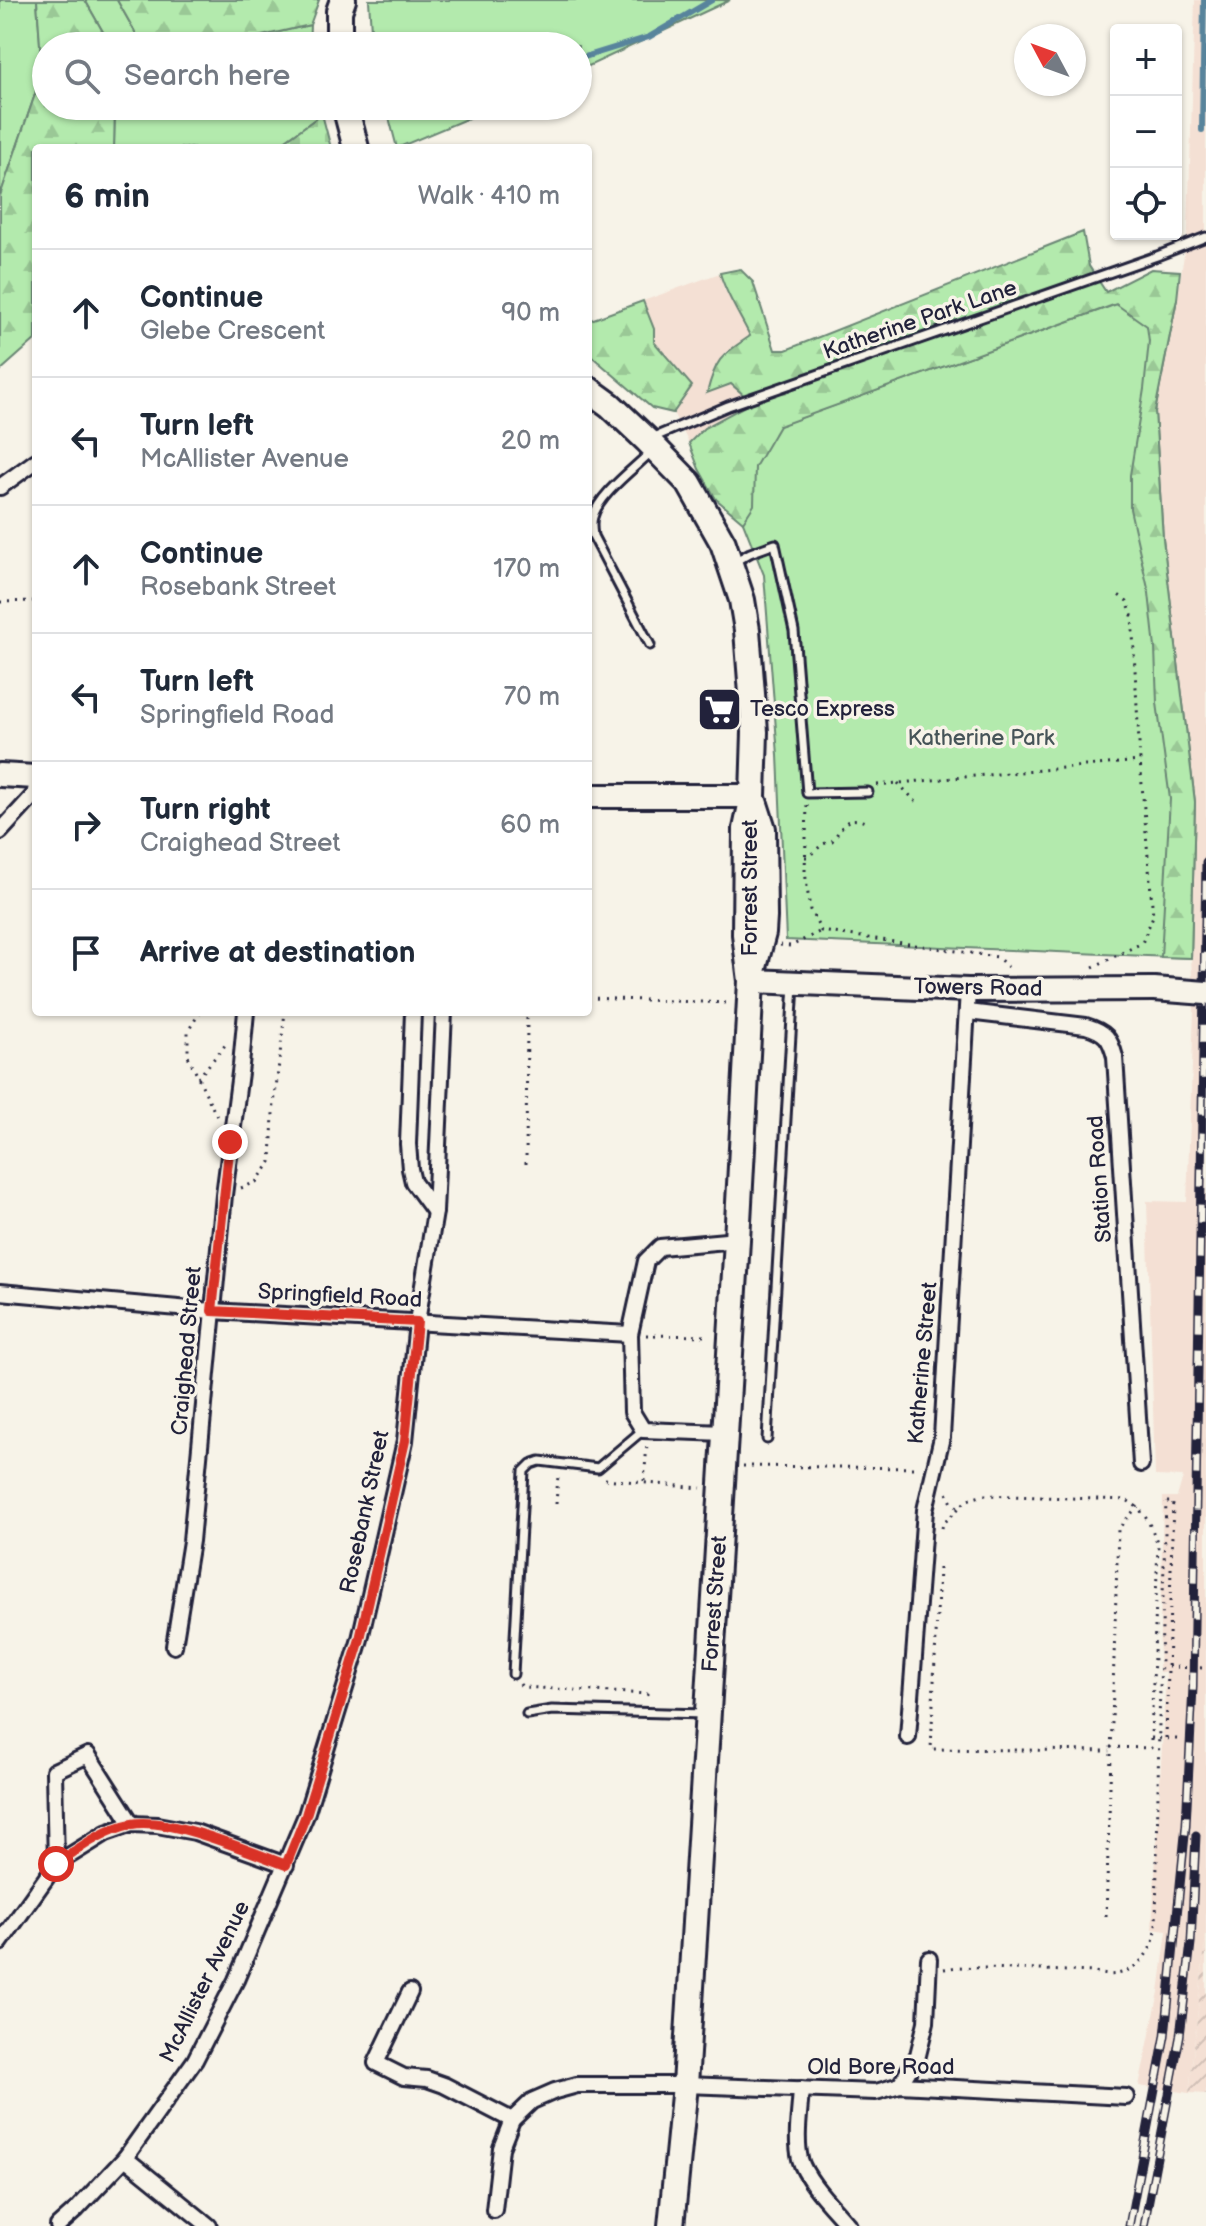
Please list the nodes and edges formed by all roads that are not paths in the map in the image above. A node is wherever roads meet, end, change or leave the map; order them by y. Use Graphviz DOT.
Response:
graph roads {
  1 [pos="343,0"];
  2 [pos="339,32"];
  3 [pos="349,120"];
  4 [pos="355,144"];
  5 [pos="1206,237"];
  6 [pos="592,392"];
  7 [pos="651,444"];
  8 [pos="32,464"];
  9 [pos="0,487"];
  10 [pos="592,520"];
  11 [pos="592,530"];
  12 [pos="730,564"];
  13 [pos="650,645"];
  14 [pos="0,775"];
  15 [pos="32,777"];
  16 [pos="868,792"];
  17 [pos="592,796"];
  18 [pos="753,796"];
  19 [pos="32,797"];
  20 [pos="0,832"];
  21 [pos="751,981"];
  22 [pos="794,982"];
  23 [pos="1206,993"];
  24 [pos="968,1001"];
  25 [pos="246,1016"];
  26 [pos="413,1016"];
  27 [pos="444,1016"];
  28 [pos="435,1212"];
  29 [pos="737,1240"];
  30 [pos="0,1292"];
  31 [pos="212,1311"];
  32 [pos="417,1322"];
  33 [pos="630,1334"];
  34 [pos="643,1430"];
  35 [pos="725,1433"];
  36 [pos="767,1439"];
  37 [pos="1141,1464"];
  38 [pos="174,1646"];
  39 [pos="513,1674"];
  40 [pos="527,1714"];
  41 [pos="708,1714"];
  42 [pos="908,1737"];
  43 [pos="306,1815"];
  44 [pos="132,1824"];
  45 [pos="56,1864"];
  46 [pos="286,1865"];
  47 [pos="0,1943"];
  48 [pos="929,1965"];
  49 [pos="410,1992"];
  50 [pos="685,2085"];
  51 [pos="900,2085"];
  52 [pos="801,2089"];
  53 [pos="1126,2097"];
  54 [pos="512,2120"];
  55 [pos="125,2158"];
  56 [pos="494,2210"];
  57 [pos="58,2226"];
  58 [pos="209,2226"];
  59 [pos="671,2226"];
  60 [pos="849,2226"];
  1 -- 2 [label="main road"];
  3 -- 4 [label="main road"];
  5 -- 7 [label="lane, Katherine Park Lane"];
  6 -- 7 [label="main road, Forrest Street"];
  7 -- 10 [label="lane"];
  7 -- 12 [label="main road, Forrest Street"];
  8 -- 9 [label="street"];
  11 -- 13 [label="lane"];
  12 -- 16 [label="lane"];
  12 -- 18 [label="main road, Forrest Street"];
  14 -- 15 [label="main road"];
  17 -- 18 [label="main road"];
  18 -- 21 [label="main road, Forrest Street"];
  19 -- 20 [label="street"];
  21 -- 22 [label="main road, Towers Road"];
  21 -- 29 [label="main road, Forrest Street"];
  22 -- 24 [label="main road, Towers Road"];
  22 -- 36 [label="lane"];
  23 -- 24 [label="main road, Towers Road, bridge"];
  24 -- 37 [label="street, Station Road"];
  24 -- 42 [label="street, Katherine Street"];
  25 -- 31 [label="street, Craighead Street"];
  26 -- 28 [label="street"];
  27 -- 28 [label="street, Rosebank Street"];
  28 -- 32 [label="street, Rosebank Street"];
  29 -- 33 [label="street"];
  29 -- 35 [label="main road, Forrest Street"];
  30 -- 31 [label="street, Springfield Road"];
  31 -- 32 [label="street, Springfield Road"];
  31 -- 38 [label="street, Craighead Street"];
  32 -- 33 [label="street, Springfield Road"];
  32 -- 43 [label="street, Rosebank Street"];
  33 -- 34 [label="street"];
  34 -- 35 [label="street"];
  34 -- 39 [label="lane"];
  35 -- 41 [label="main road, Forrest Street"];
  40 -- 41 [label="lane"];
  41 -- 50 [label="main road, Forrest Street"];
  43 -- 46 [label="street, McAllister Avenue"];
  44 -- 45 [label="street"];
  44 -- 45 [label="street"];
  44 -- 46 [label="street"];
  45 -- 47 [label="street"];
  46 -- 55 [label="street, McAllister Avenue"];
  48 -- 51 [label="street"];
  49 -- 54 [label="street"];
  50 -- 52 [label="street, Old Bore Road"];
  50 -- 54 [label="street, Old Bore Road"];
  50 -- 59 [label="main road, Forrest Street"];
  51 -- 52 [label="street, Old Bore Road"];
  51 -- 53 [label="street, Old Bore Road"];
  52 -- 60 [label="street"];
  54 -- 56 [label="street"];
  55 -- 57 [label="street, McAllister Avenue"];
  55 -- 58 [label="street"];
}
